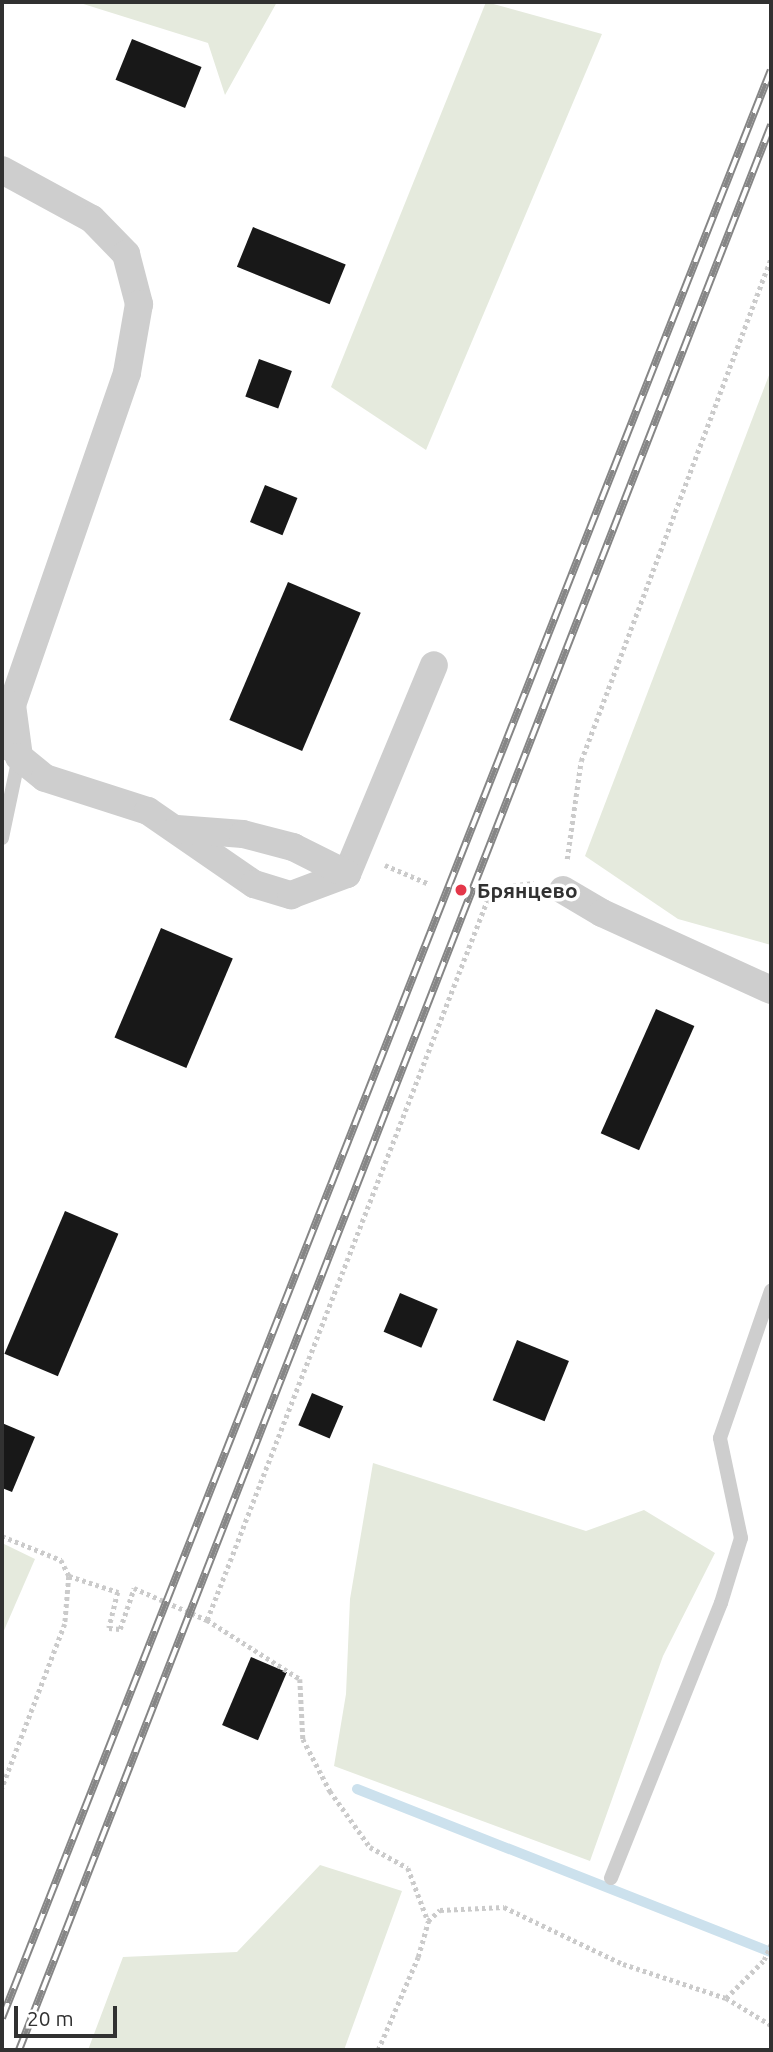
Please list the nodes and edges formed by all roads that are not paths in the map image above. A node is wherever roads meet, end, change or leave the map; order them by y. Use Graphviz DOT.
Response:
graph roads {
  1 [pos="2,170"];
  2 [pos="434,666"];
  3 [pos="10,754"];
  4 [pos="174,829"];
  5 [pos="2,838"];
  6 [pos="347,874"];
  7 [pos="563,890"];
  8 [pos="771,990"];
  9 [pos="771,1291"];
  10 [pos="611,1878"];
  1 -- 3 [label="street"];
  2 -- 6 [label="street"];
  3 -- 4 [label="street"];
  3 -- 5 [label="lane"];
  4 -- 6 [label="street"];
  4 -- 6 [label="street"];
  7 -- 8 [label="street"];
  9 -- 10 [label="lane"];
}
